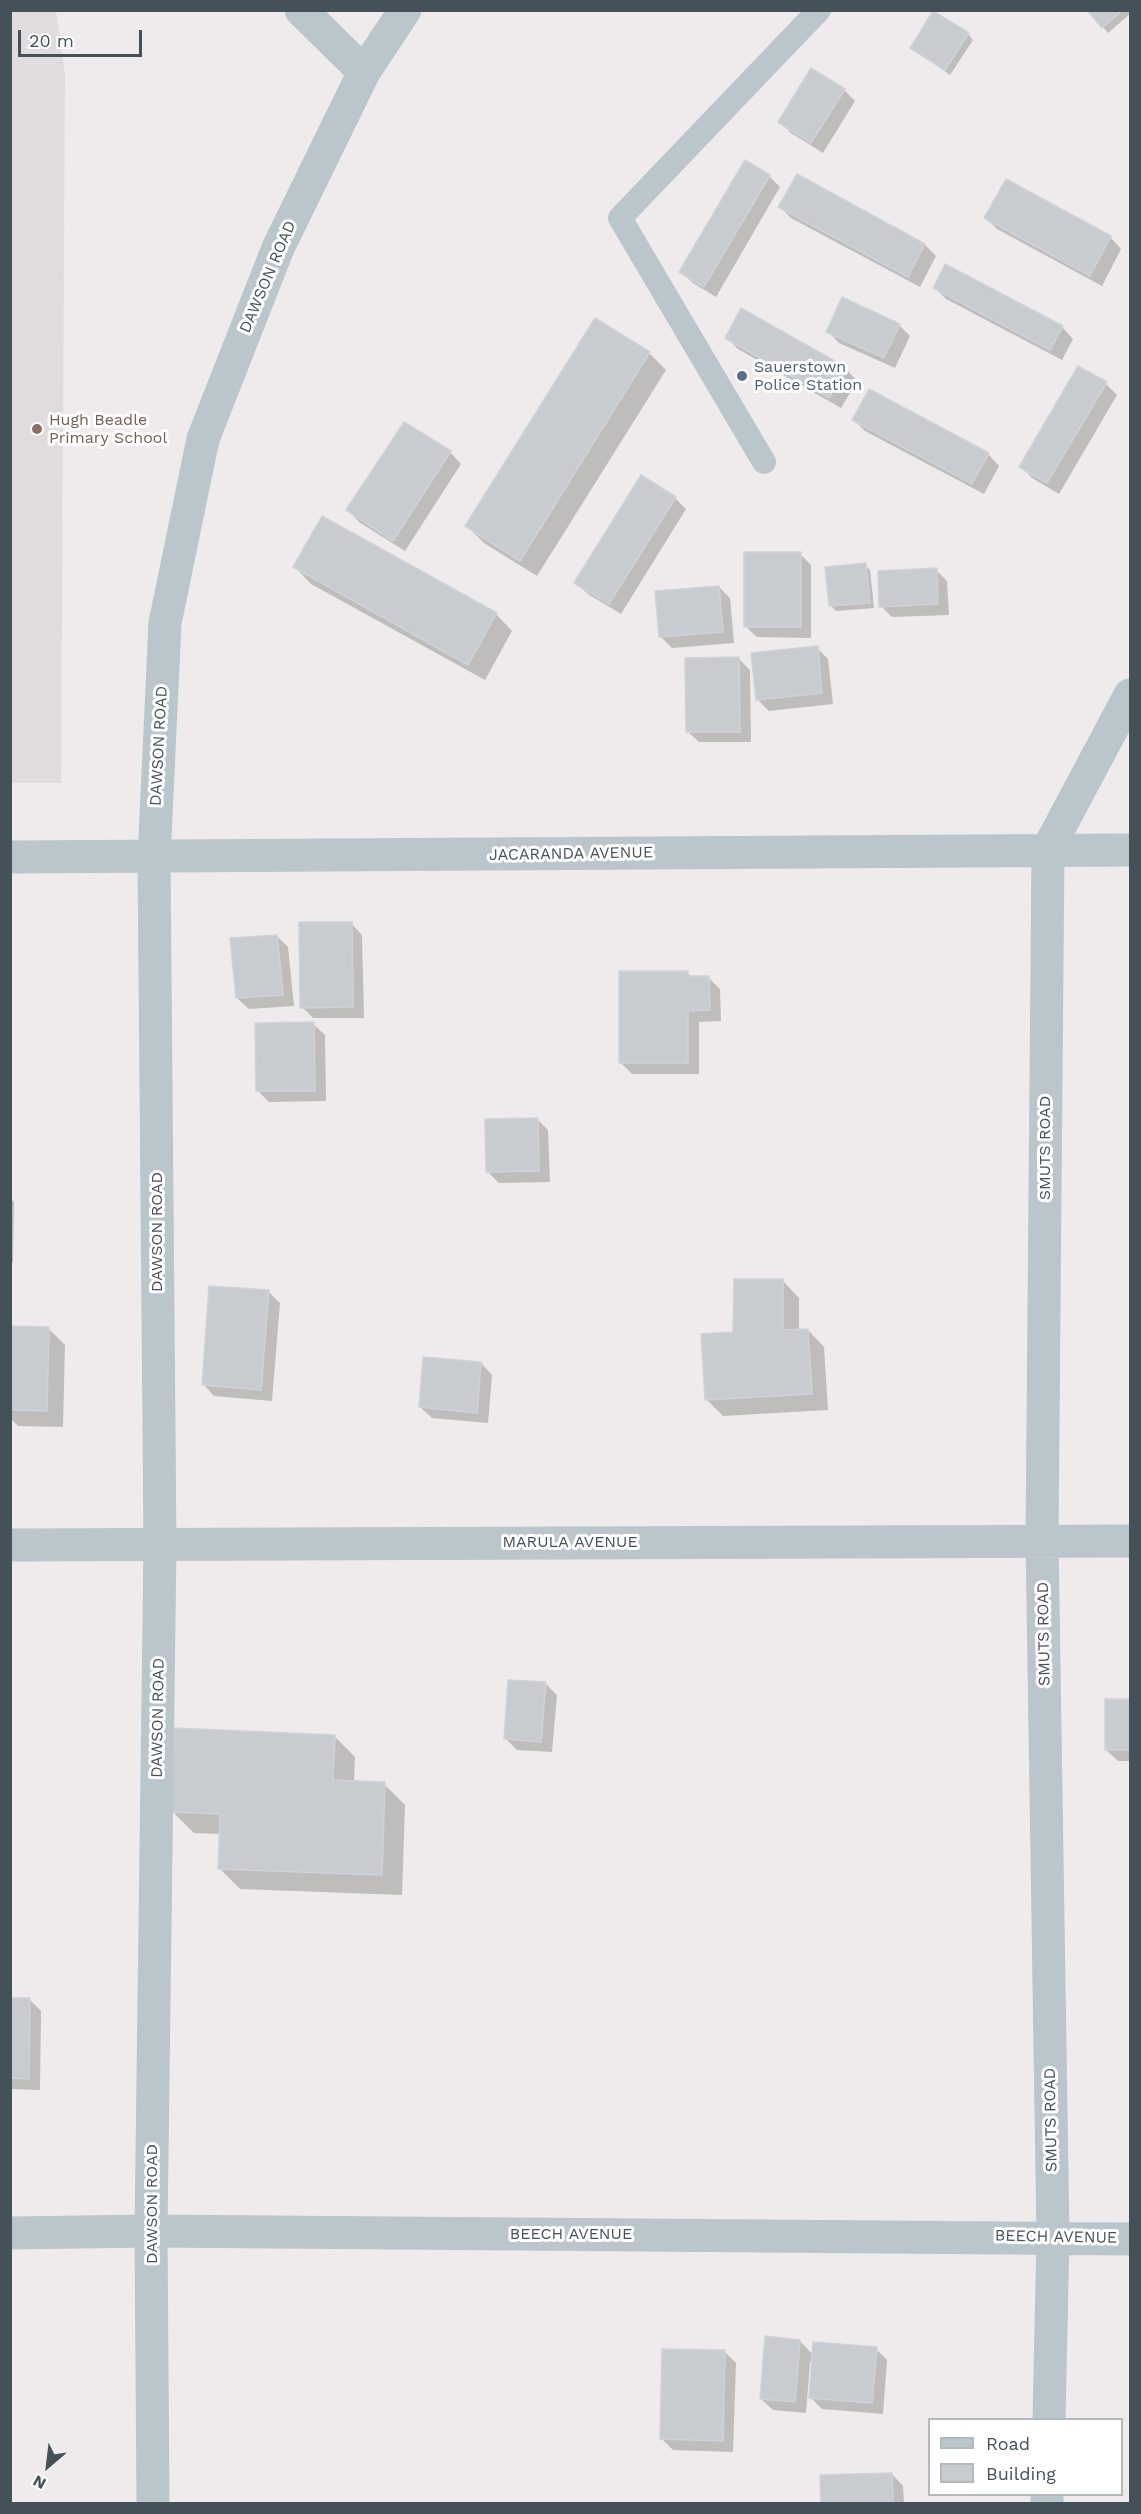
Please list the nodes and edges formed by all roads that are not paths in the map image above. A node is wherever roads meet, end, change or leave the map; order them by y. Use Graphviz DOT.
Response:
graph roads {
  1 [pos="301,10"];
  2 [pos="405,10"];
  3 [pos="819,10"];
  4 [pos="364,72"];
  5 [pos="765,462"];
  6 [pos="1131,695"];
  7 [pos="1048,849"];
  8 [pos="1131,850"];
  9 [pos="10,857"];
  10 [pos="154,858"];
  11 [pos="1042,1540"];
  12 [pos="1131,1540"];
  13 [pos="160,1544"];
  14 [pos="10,1545"];
  15 [pos="151,2231"];
  16 [pos="10,2233"];
  17 [pos="1053,2236"];
  18 [pos="1131,2238"];
  19 [pos="1049,2418"];
  20 [pos="153,2504"];
  1 -- 4 [label="street"];
  2 -- 4 [label="street, DAWSON ROAD"];
  3 -- 5 [label="lane"];
  4 -- 10 [label="street, DAWSON ROAD"];
  6 -- 7 [label="street"];
  7 -- 8 [label="street, JACARANDA AVENUE"];
  7 -- 10 [label="street, JACARANDA AVENUE"];
  7 -- 11 [label="street, SMUTS ROAD"];
  9 -- 10 [label="street, JACARANDA AVENUE"];
  10 -- 13 [label="street, DAWSON ROAD"];
  11 -- 12 [label="street, MARULA AVENUE"];
  11 -- 13 [label="street, MARULA AVENUE"];
  11 -- 17 [label="street, SMUTS ROAD"];
  13 -- 14 [label="street, MARULA AVENUE"];
  13 -- 15 [label="street, DAWSON ROAD"];
  15 -- 16 [label="street, BEECH AVENUE"];
  15 -- 17 [label="street, BEECH AVENUE"];
  15 -- 20 [label="street, DAWSON ROAD"];
  17 -- 18 [label="street, BEECH AVENUE"];
  17 -- 19 [label="street, SMUTS ROAD"];
}
